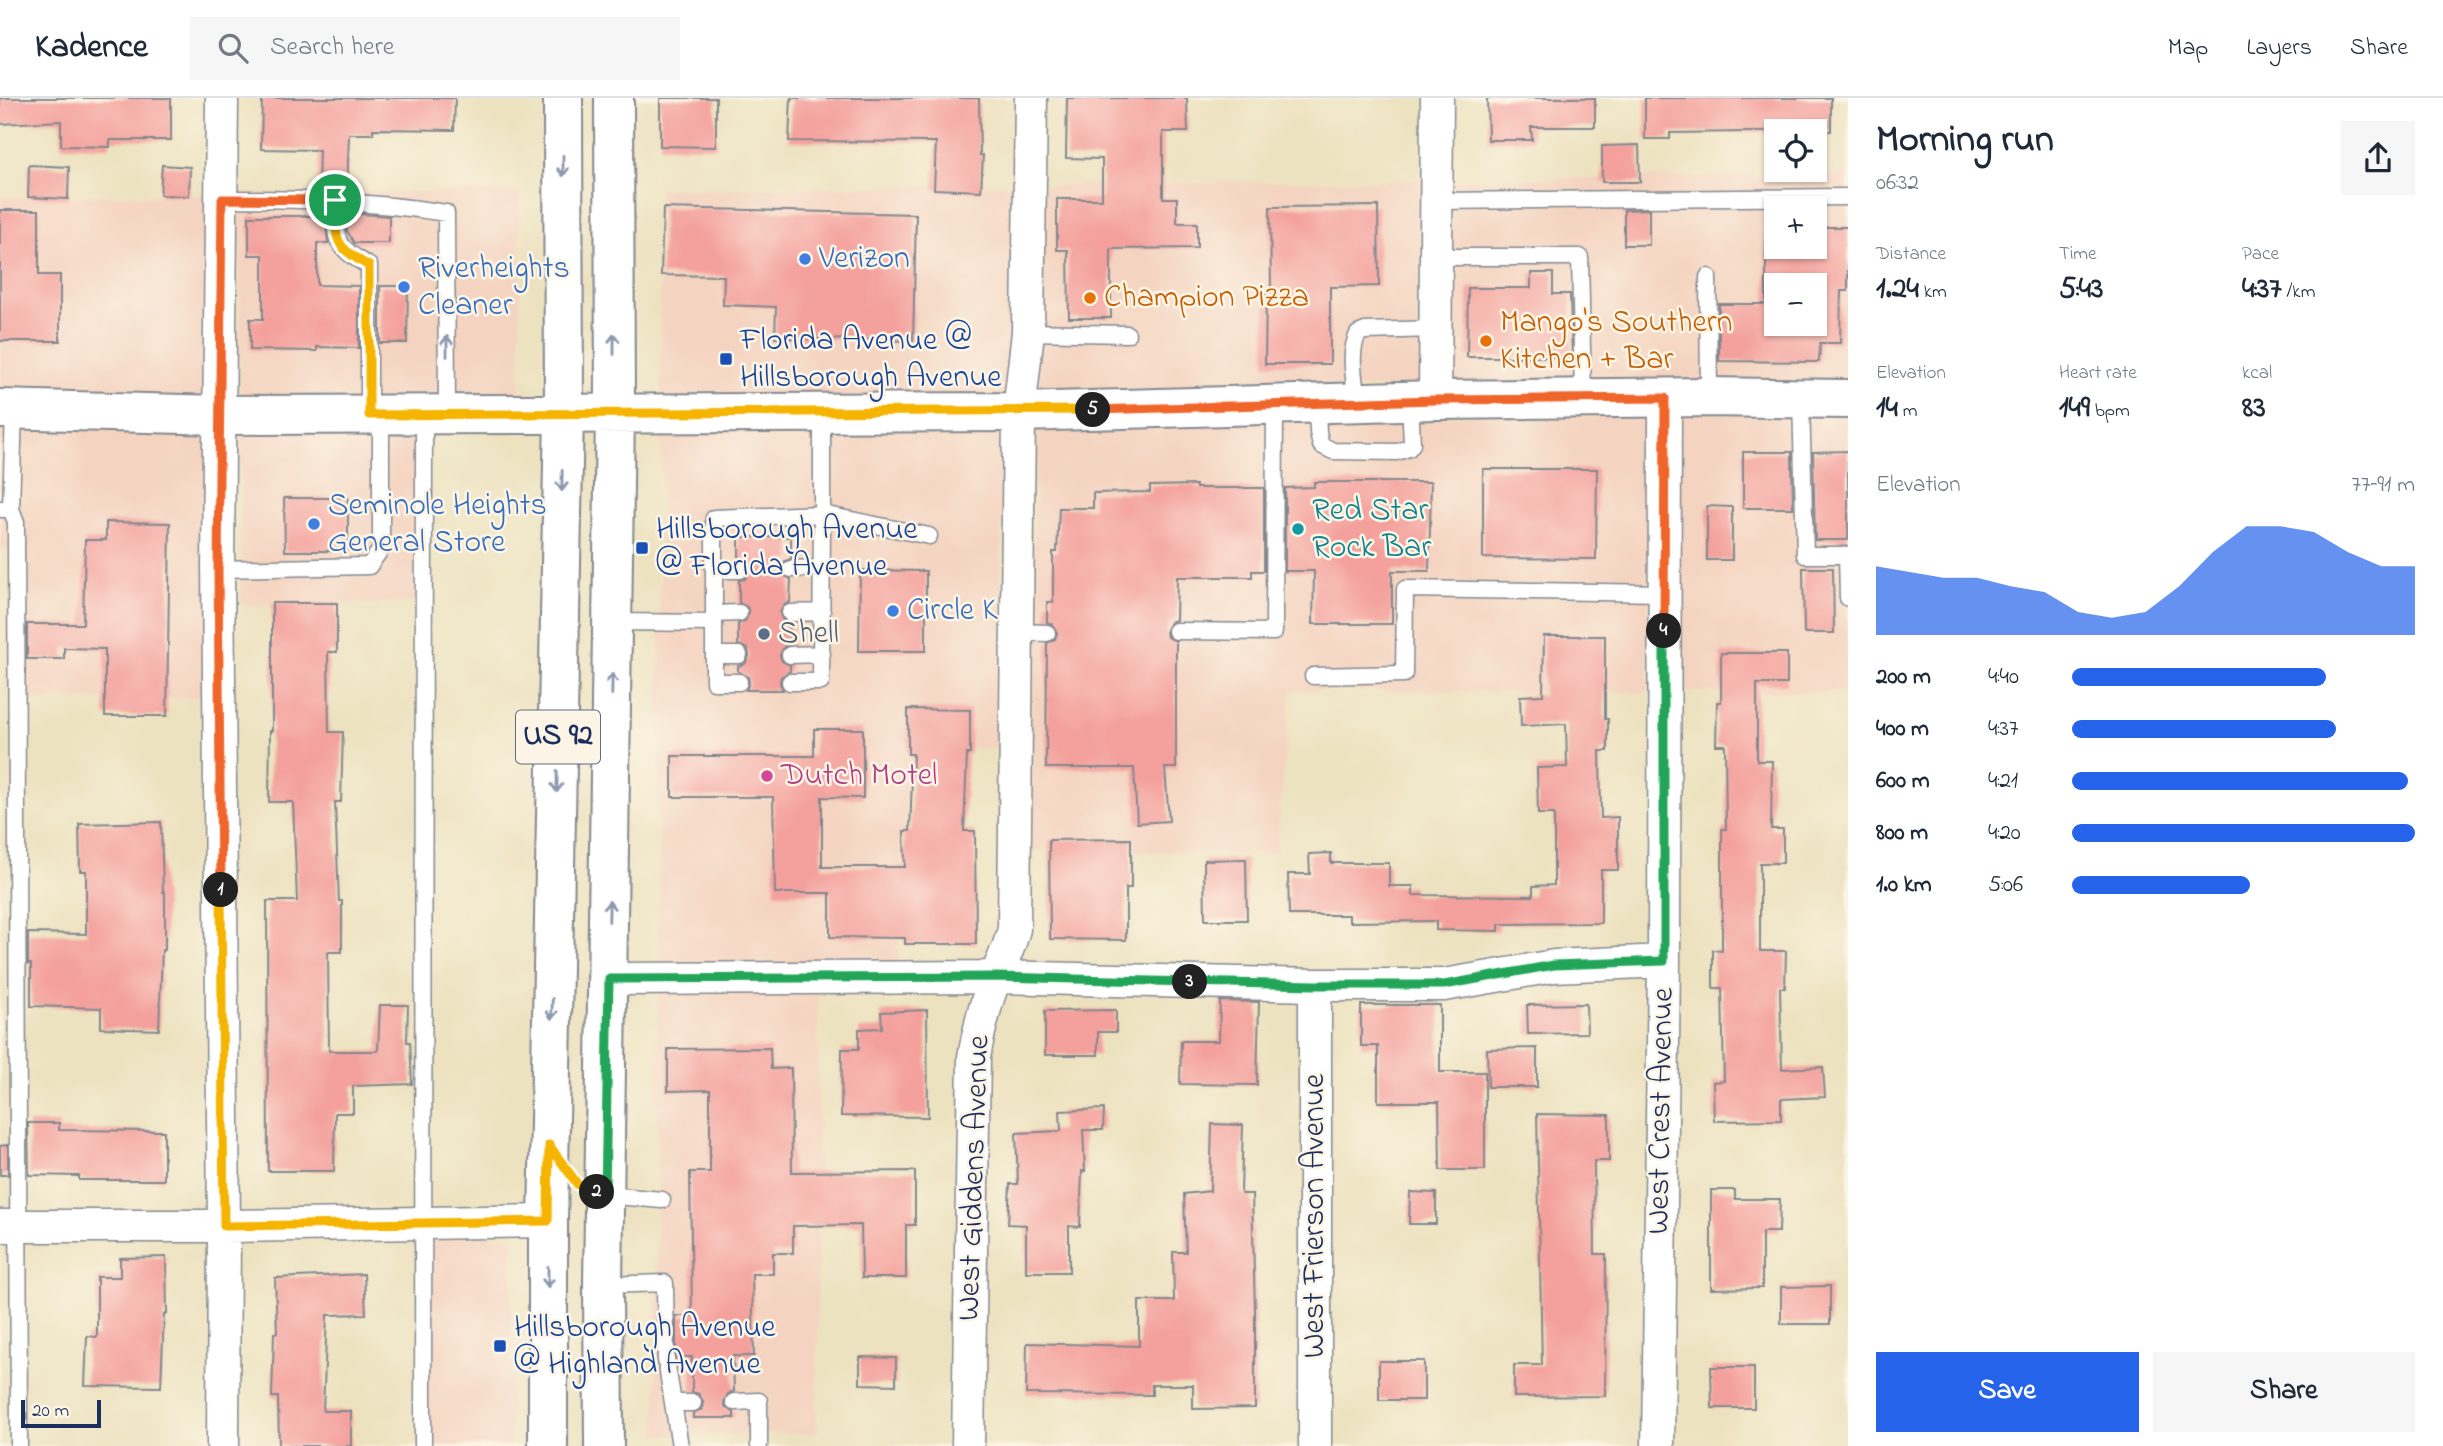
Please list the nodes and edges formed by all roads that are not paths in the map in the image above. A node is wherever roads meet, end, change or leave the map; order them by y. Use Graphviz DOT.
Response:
graph roads {
  1 [pos="222,98"];
  2 [pos="563,98"];
  3 [pos="614,98"];
  4 [pos="1031,98"];
  5 [pos="1437,98"];
  6 [pos="1848,197"];
  7 [pos="222,199"];
  8 [pos="335,200"];
  9 [pos="1436,201"];
  10 [pos="1436,257"];
  11 [pos="1708,277"];
  12 [pos="1436,329"];
  13 [pos="1028,332"];
  14 [pos="1128,334"];
  15 [pos="1709,397"];
  16 [pos="1665,398"];
  17 [pos="1583,399"];
  18 [pos="1801,399"];
  19 [pos="1848,399"];
  20 [pos="1423,400"];
  21 [pos="1357,402"];
  22 [pos="1317,403"];
  23 [pos="1275,404"];
  24 [pos="7,409"];
  25 [pos="614,412"];
  26 [pos="822,412"];
  27 [pos="1019,412"];
  28 [pos="564,413"];
  29 [pos="436,414"];
  30 [pos="220,415"];
  31 [pos="375,415"];
  32 [pos="5,509"];
  33 [pos="822,514"];
  34 [pos="929,536"];
  35 [pos="822,568"];
  36 [pos="218,569"];
  37 [pos="791,569"];
  38 [pos="714,570"];
  39 [pos="739,570"];
  40 [pos="1664,593"];
  41 [pos="1848,598"];
  42 [pos="822,612"];
  43 [pos="738,613"];
  44 [pos="790,613"];
  45 [pos="714,618"];
  46 [pos="612,622"];
  47 [pos="1176,631"];
  48 [pos="822,654"];
  49 [pos="790,655"];
  50 [pos="713,656"];
  51 [pos="738,656"];
  52 [pos="1313,677"];
  53 [pos="738,682"];
  54 [pos="790,682"];
  55 [pos="1664,961"];
  56 [pos="996,977"];
  57 [pos="609,979"];
  58 [pos="1315,985"];
  59 [pos="549,1145"];
  60 [pos="605,1195"];
  61 [pos="662,1200"];
  62 [pos="548,1221"];
  63 [pos="425,1223"];
  64 [pos="9,1226"];
  65 [pos="224,1226"];
  66 [pos="603,1285"];
  67 [pos="734,1402"];
  68 [pos="673,1403"];
  69 [pos="692,1403"];
  70 [pos="19,1446"];
  71 [pos="223,1446"];
  72 [pos="423,1446"];
  73 [pos="548,1446"];
  74 [pos="604,1446"];
  75 [pos="680,1446"];
  76 [pos="760,1446"];
  77 [pos="968,1446"];
  78 [pos="1315,1446"];
  79 [pos="1658,1446"];
  1 -- 7 [label="street"];
  2 -- 28 [label="main road, US 92, one-way"];
  25 -- 3 [label="main road, US 92, one-way"];
  4 -- 13 [label="street, West Giddens Avenue"];
  5 -- 9 [label="street"];
  6 -- 9 [label="lane"];
  7 -- 8 [label="lane"];
  7 -- 30 [label="street"];
  29 -- 8 [label="lane, one-way"];
  8 -- 31 [label="lane"];
  9 -- 10 [label="street"];
  10 -- 12 [label="street"];
  10 -- 17 [label="lane"];
  11 -- 15 [label="lane"];
  12 -- 20 [label="street"];
  12 -- 21 [label="lane"];
  13 -- 14 [label="lane"];
  13 -- 27 [label="street, West Giddens Avenue"];
  15 -- 16 [label="main road"];
  15 -- 18 [label="main road"];
  16 -- 17 [label="main road"];
  16 -- 40 [label="street, West Crest Avenue"];
  17 -- 20 [label="main road"];
  18 -- 19 [label="main road"];
  18 -- 41 [label="lane"];
  20 -- 21 [label="main road"];
  20 -- 22 [label="lane"];
  21 -- 22 [label="main road"];
  22 -- 23 [label="main road"];
  23 -- 27 [label="main road"];
  23 -- 47 [label="lane"];
  24 -- 30 [label="main road"];
  24 -- 32 [label="lane"];
  25 -- 26 [label="main road"];
  25 -- 28 [label="main road"];
  25 -- 46 [label="main road, US 92"];
  26 -- 27 [label="main road"];
  26 -- 33 [label="lane"];
  27 -- 56 [label="street, West Giddens Avenue"];
  28 -- 29 [label="main road"];
  28 -- 59 [label="main road, US 92, one-way"];
  29 -- 31 [label="main road"];
  29 -- 63 [label="lane"];
  30 -- 31 [label="main road"];
  30 -- 36 [label="street"];
  31 -- 36 [label="lane"];
  32 -- 64 [label="lane"];
  33 -- 34 [label="lane"];
  33 -- 35 [label="lane"];
  33 -- 38 [label="lane"];
  35 -- 37 [label="lane"];
  35 -- 42 [label="lane"];
  36 -- 65 [label="street"];
  38 -- 39 [label="lane"];
  38 -- 45 [label="lane"];
  40 -- 52 [label="lane"];
  40 -- 55 [label="street, West Crest Avenue"];
  42 -- 44 [label="lane"];
  42 -- 48 [label="lane"];
  43 -- 45 [label="lane"];
  45 -- 46 [label="lane"];
  45 -- 50 [label="lane"];
  57 -- 46 [label="main road, US 92, one-way"];
  48 -- 49 [label="lane"];
  48 -- 54 [label="lane"];
  50 -- 51 [label="lane"];
  50 -- 53 [label="lane"];
  55 -- 58 [label="street"];
  55 -- 79 [label="street, West Crest Avenue"];
  56 -- 57 [label="street"];
  56 -- 58 [label="street"];
  56 -- 77 [label="street, West Giddens Avenue"];
  57 -- 60 [label="main road, US 92"];
  58 -- 78 [label="street, West Frierson Avenue"];
  59 -- 60 [label="main road"];
  59 -- 62 [label="main road, US 92"];
  60 -- 61 [label="lane"];
  60 -- 66 [label="main road, US 92"];
  62 -- 63 [label="street"];
  62 -- 73 [label="main road, US 92, one-way"];
  63 -- 65 [label="street"];
  63 -- 72 [label="lane"];
  64 -- 65 [label="street"];
  64 -- 70 [label="lane"];
  65 -- 71 [label="street"];
  66 -- 68 [label="lane"];
  66 -- 74 [label="main road, US 92"];
  67 -- 76 [label="lane"];
  68 -- 69 [label="lane"];
  68 -- 75 [label="lane"];
}
